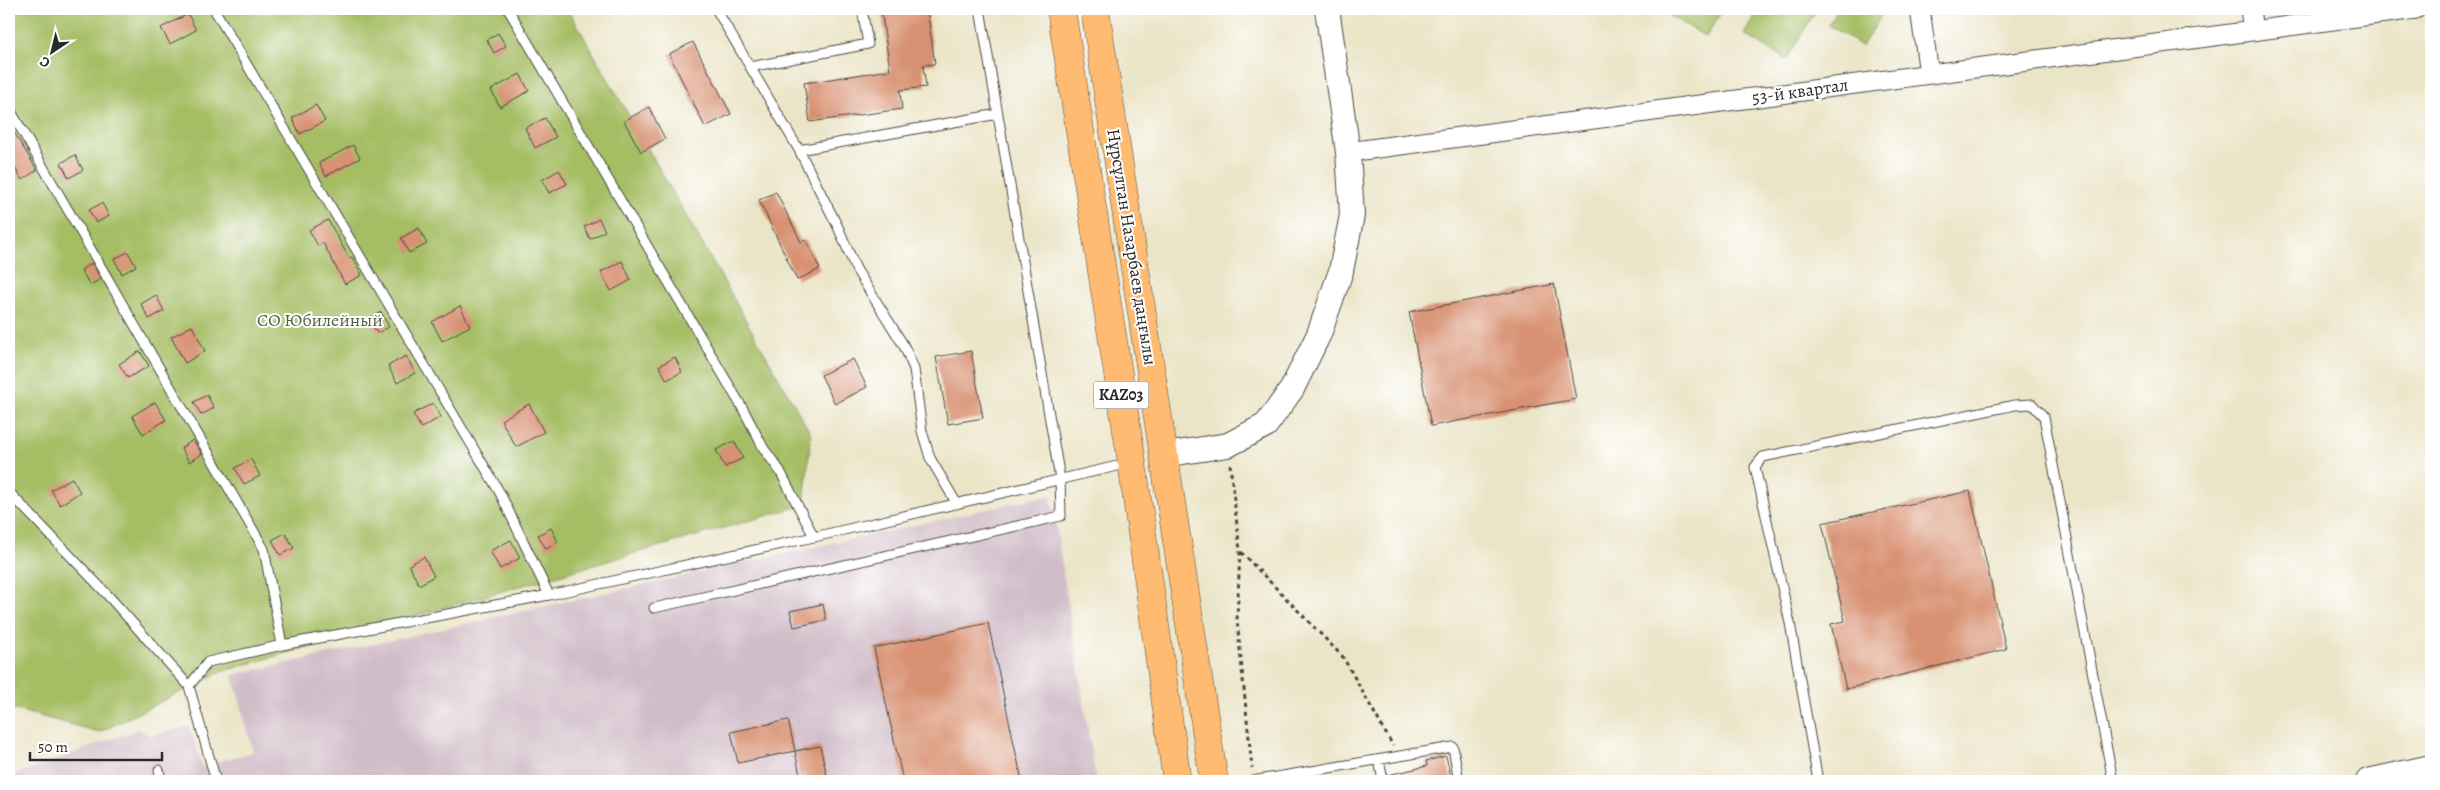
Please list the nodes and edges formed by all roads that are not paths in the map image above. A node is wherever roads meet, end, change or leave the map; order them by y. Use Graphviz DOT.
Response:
graph roads {
  1 [pos="214,9"];
  2 [pos="508,9"];
  3 [pos="716,9"];
  4 [pos="862,9"];
  5 [pos="980,9"];
  6 [pos="1061,9"];
  7 [pos="1095,9"];
  8 [pos="1328,9"];
  9 [pos="1920,9"];
  10 [pos="2250,9"];
  11 [pos="2416,9"];
  12 [pos="2253,31"];
  13 [pos="750,67"];
  14 [pos="1929,74"];
  15 [pos="9,108"];
  16 [pos="998,114"];
  17 [pos="799,150"];
  18 [pos="1348,152"];
  19 [pos="1164,455"];
  20 [pos="1132,463"];
  21 [pos="1060,479"];
  22 [pos="9,492"];
  23 [pos="957,504"];
  24 [pos="814,537"];
  25 [pos="549,595"];
  26 [pos="654,608"];
  27 [pos="282,645"];
  28 [pos="189,686"];
  29 [pos="1379,760"];
  30 [pos="2431,767"];
  31 [pos="159,770"];
  32 [pos="162,781"];
  33 [pos="216,781"];
  34 [pos="1177,781"];
  35 [pos="1214,781"];
  36 [pos="1253,781"];
  37 [pos="1383,781"];
  38 [pos="1459,781"];
  39 [pos="1818,781"];
  40 [pos="2114,781"];
  41 [pos="2368,781"];
  1 -- 25 [label="lane"];
  2 -- 24 [label="lane"];
  3 -- 13 [label="lane"];
  4 -- 13 [label="lane"];
  5 -- 16 [label="lane"];
  6 -- 20 [label="main road, Нұрсұлтан Назарбаев даңғылы / KАZ03"];
  7 -- 19 [label="main road, Нұрсұлтан Назарбаев даңғылы / KАZ03"];
  8 -- 18 [label="street"];
  9 -- 14 [label="street"];
  10 -- 12 [label="street"];
  11 -- 12 [label="street, 53-й квартал"];
  12 -- 14 [label="street, 53-й квартал"];
  13 -- 17 [label="lane"];
  14 -- 18 [label="street, 53-й квартал"];
  15 -- 27 [label="lane"];
  16 -- 17 [label="lane"];
  16 -- 21 [label="lane"];
  17 -- 23 [label="lane"];
  18 -- 19 [label="street"];
  19 -- 20 [label="main road"];
  19 -- 35 [label="main road, Нұрсұлтан Назарбаев даңғылы / KАZ03"];
  20 -- 21 [label="lane"];
  20 -- 34 [label="main road, Нұрсұлтан Назарбаев даңғылы / KАZ03"];
  21 -- 23 [label="lane"];
  21 -- 26 [label="lane"];
  22 -- 28 [label="lane"];
  23 -- 24 [label="lane"];
  24 -- 25 [label="lane"];
  25 -- 27 [label="lane"];
  27 -- 28 [label="lane"];
  28 -- 33 [label="lane"];
  29 -- 36 [label="lane"];
  29 -- 37 [label="lane"];
  29 -- 38 [label="lane"];
  30 -- 41 [label="street"];
  31 -- 32 [label="lane"];
  39 -- 40 [label="lane"];
}
